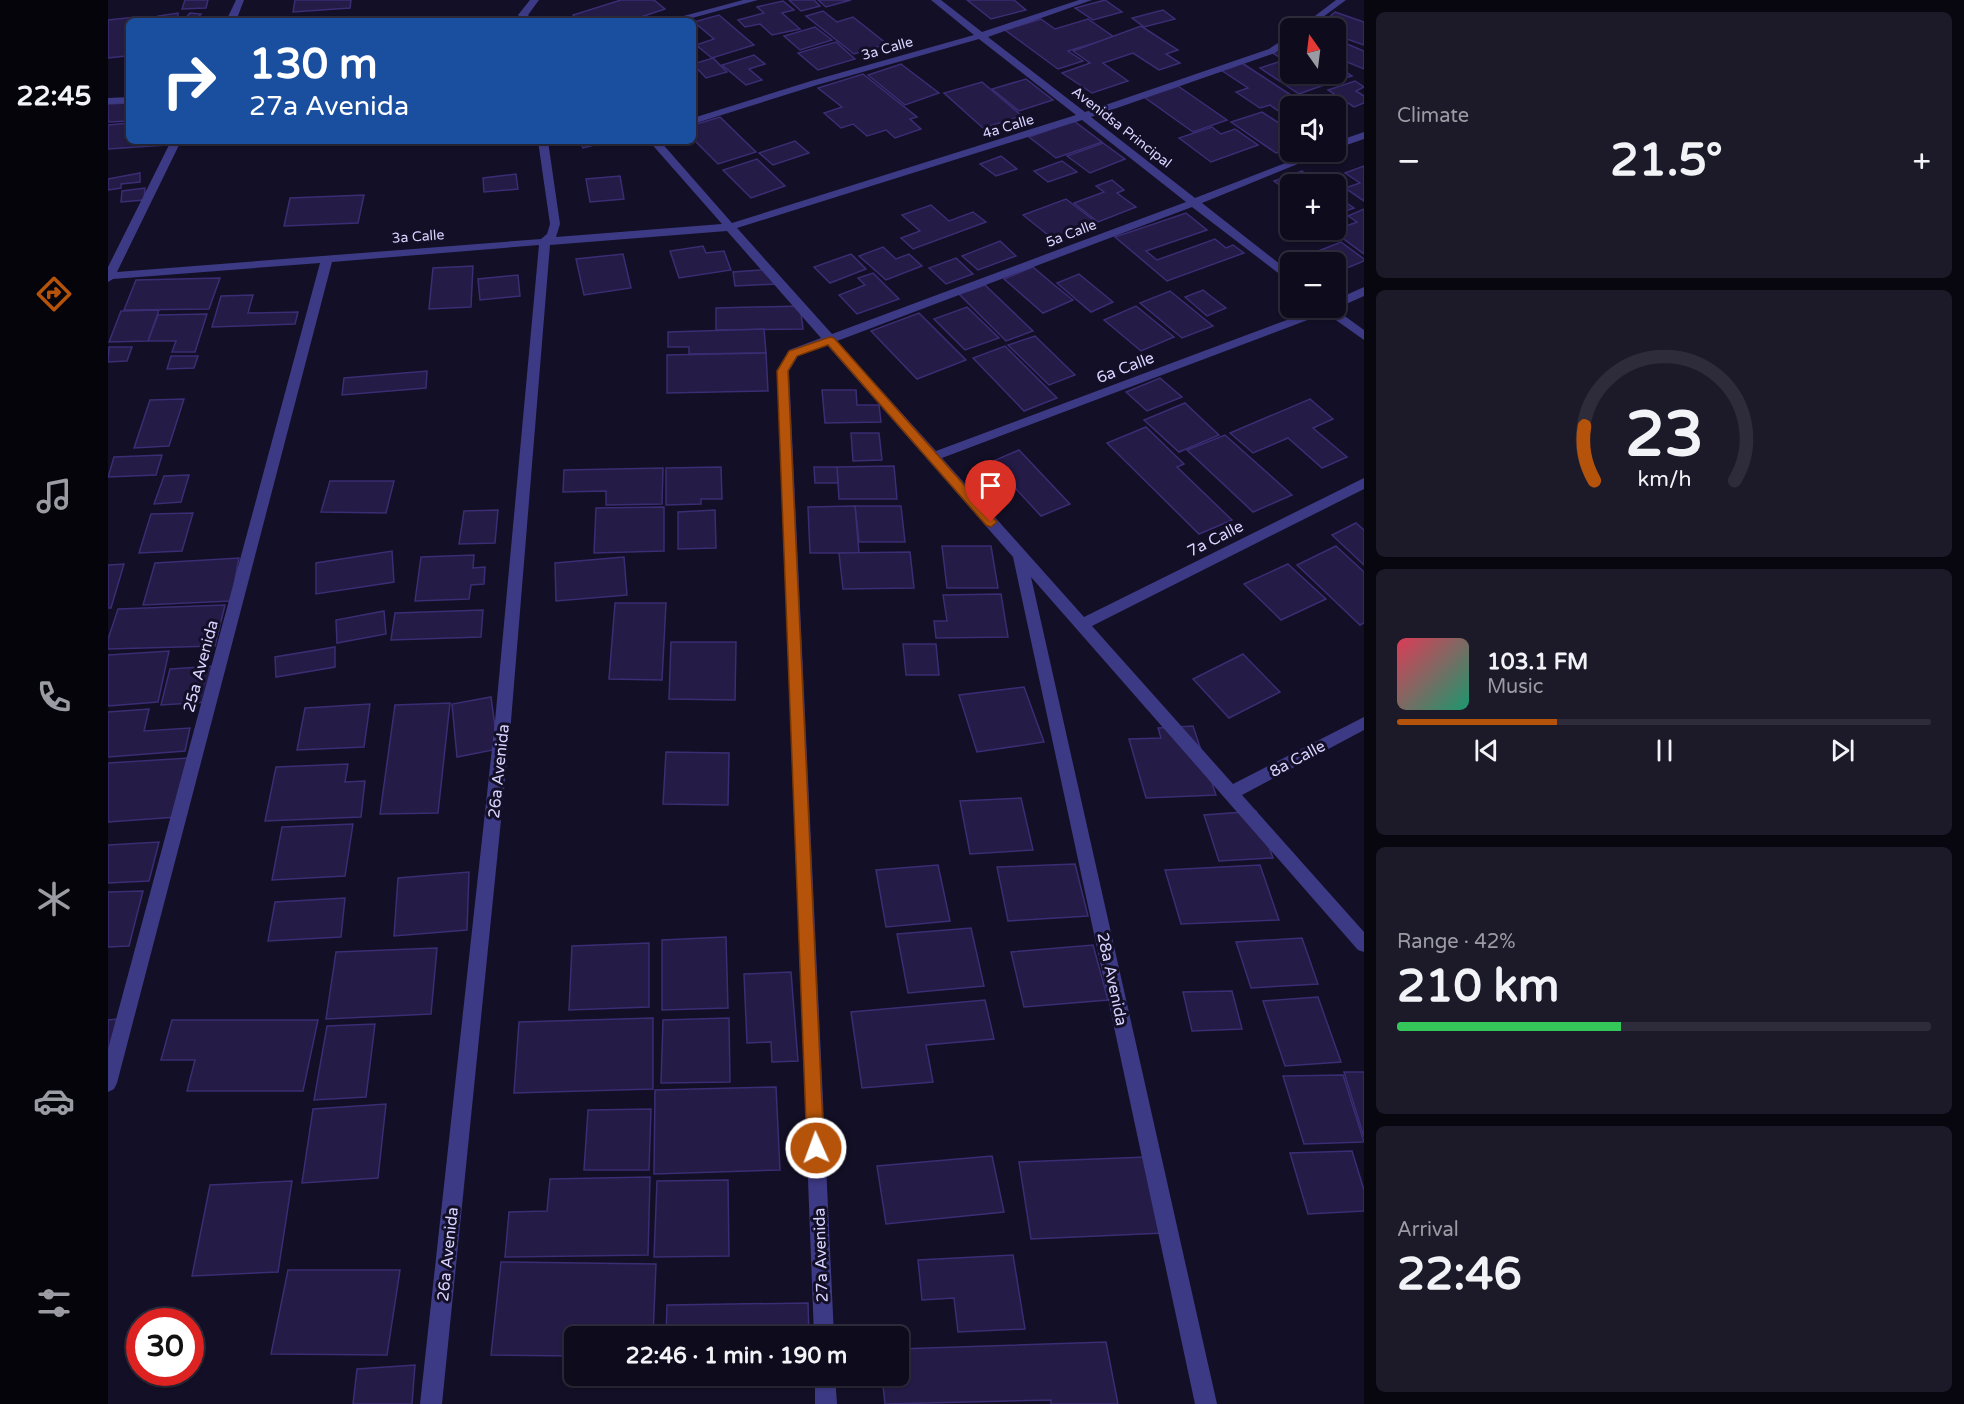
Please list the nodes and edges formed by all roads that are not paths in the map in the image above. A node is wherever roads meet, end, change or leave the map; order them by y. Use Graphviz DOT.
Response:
graph roads {
  1 [pos="240,0"];
  2 [pos="535,0"];
  3 [pos="754,0"];
  4 [pos="935,0"];
  5 [pos="1088,0"];
  6 [pos="1342,0"];
  7 [pos="232,18"];
  8 [pos="526,18"];
  9 [pos="682,18"];
  10 [pos="1317,18"];
  11 [pos="980,36"];
  12 [pos="1280,45"];
  13 [pos="126,100"];
  14 [pos="108,101"];
  15 [pos="1084,117"];
  16 [pos="696,120"];
  17 [pos="1364,135"];
  18 [pos="1346,142"];
  19 [pos="174,144"];
  20 [pos="543,144"];
  21 [pos="657,144"];
  22 [pos="1296,162"];
  23 [pos="1193,202"];
  24 [pos="730,227"];
  25 [pos="545,242"];
  26 [pos="327,259"];
  27 [pos="1280,270"];
  28 [pos="108,276"];
  29 [pos="1364,291"];
  30 [pos="1346,300"];
  31 [pos="1301,318"];
  32 [pos="1341,318"];
  33 [pos="1364,336"];
  34 [pos="830,341"];
  35 [pos="933,457"];
  36 [pos="1364,483"];
  37 [pos="1019,555"];
  38 [pos="1081,625"];
  39 [pos="1364,723"];
  40 [pos="1231,793"];
  41 [pos="1364,944"];
  42 [pos="108,1083"];
  43 [pos="824,1326"];
  44 [pos="825,1386"];
  45 [pos="431,1404"];
  46 [pos="826,1404"];
  47 [pos="1206,1404"];
  1 -- 7 [label="street"];
  2 -- 8 [label="street"];
  3 -- 9 [label="street"];
  4 -- 11 [label="street, Avenidsa Principal"];
  5 -- 11 [label="street, 3a Calle"];
  6 -- 10 [label="street"];
  11 -- 15 [label="street, Avenidsa Principal"];
  11 -- 16 [label="street, 3a Calle"];
  12 -- 15 [label="street, 4a Calle"];
  13 -- 14 [label="street"];
  15 -- 23 [label="street, Avenidsa Principal"];
  15 -- 24 [label="street, 4a Calle"];
  17 -- 18 [label="street"];
  19 -- 28 [label="street"];
  20 -- 25 [label="street, 26a Avenida"];
  21 -- 24 [label="street"];
  22 -- 23 [label="street, 5a Calle"];
  23 -- 27 [label="street, Avenidsa Principal"];
  23 -- 34 [label="street, 5a Calle"];
  24 -- 25 [label="street, 3a Calle"];
  24 -- 34 [label="street"];
  25 -- 26 [label="street, 3a Calle"];
  25 -- 45 [label="street, 26a Avenida"];
  26 -- 28 [label="street, 3a Calle"];
  26 -- 42 [label="street, 25a Avenida"];
  29 -- 30 [label="street"];
  31 -- 35 [label="street, 6a Calle"];
  32 -- 33 [label="street"];
  34 -- 35 [label="street"];
  34 -- 43 [label="street, 27a Avenida"];
  35 -- 37 [label="street"];
  36 -- 38 [label="street, 7a Calle"];
  37 -- 38 [label="street"];
  37 -- 47 [label="street, 28a Avenida"];
  38 -- 40 [label="street"];
  39 -- 40 [label="street, 8a Calle"];
  40 -- 41 [label="street"];
  44 -- 46 [label="street"];
}
